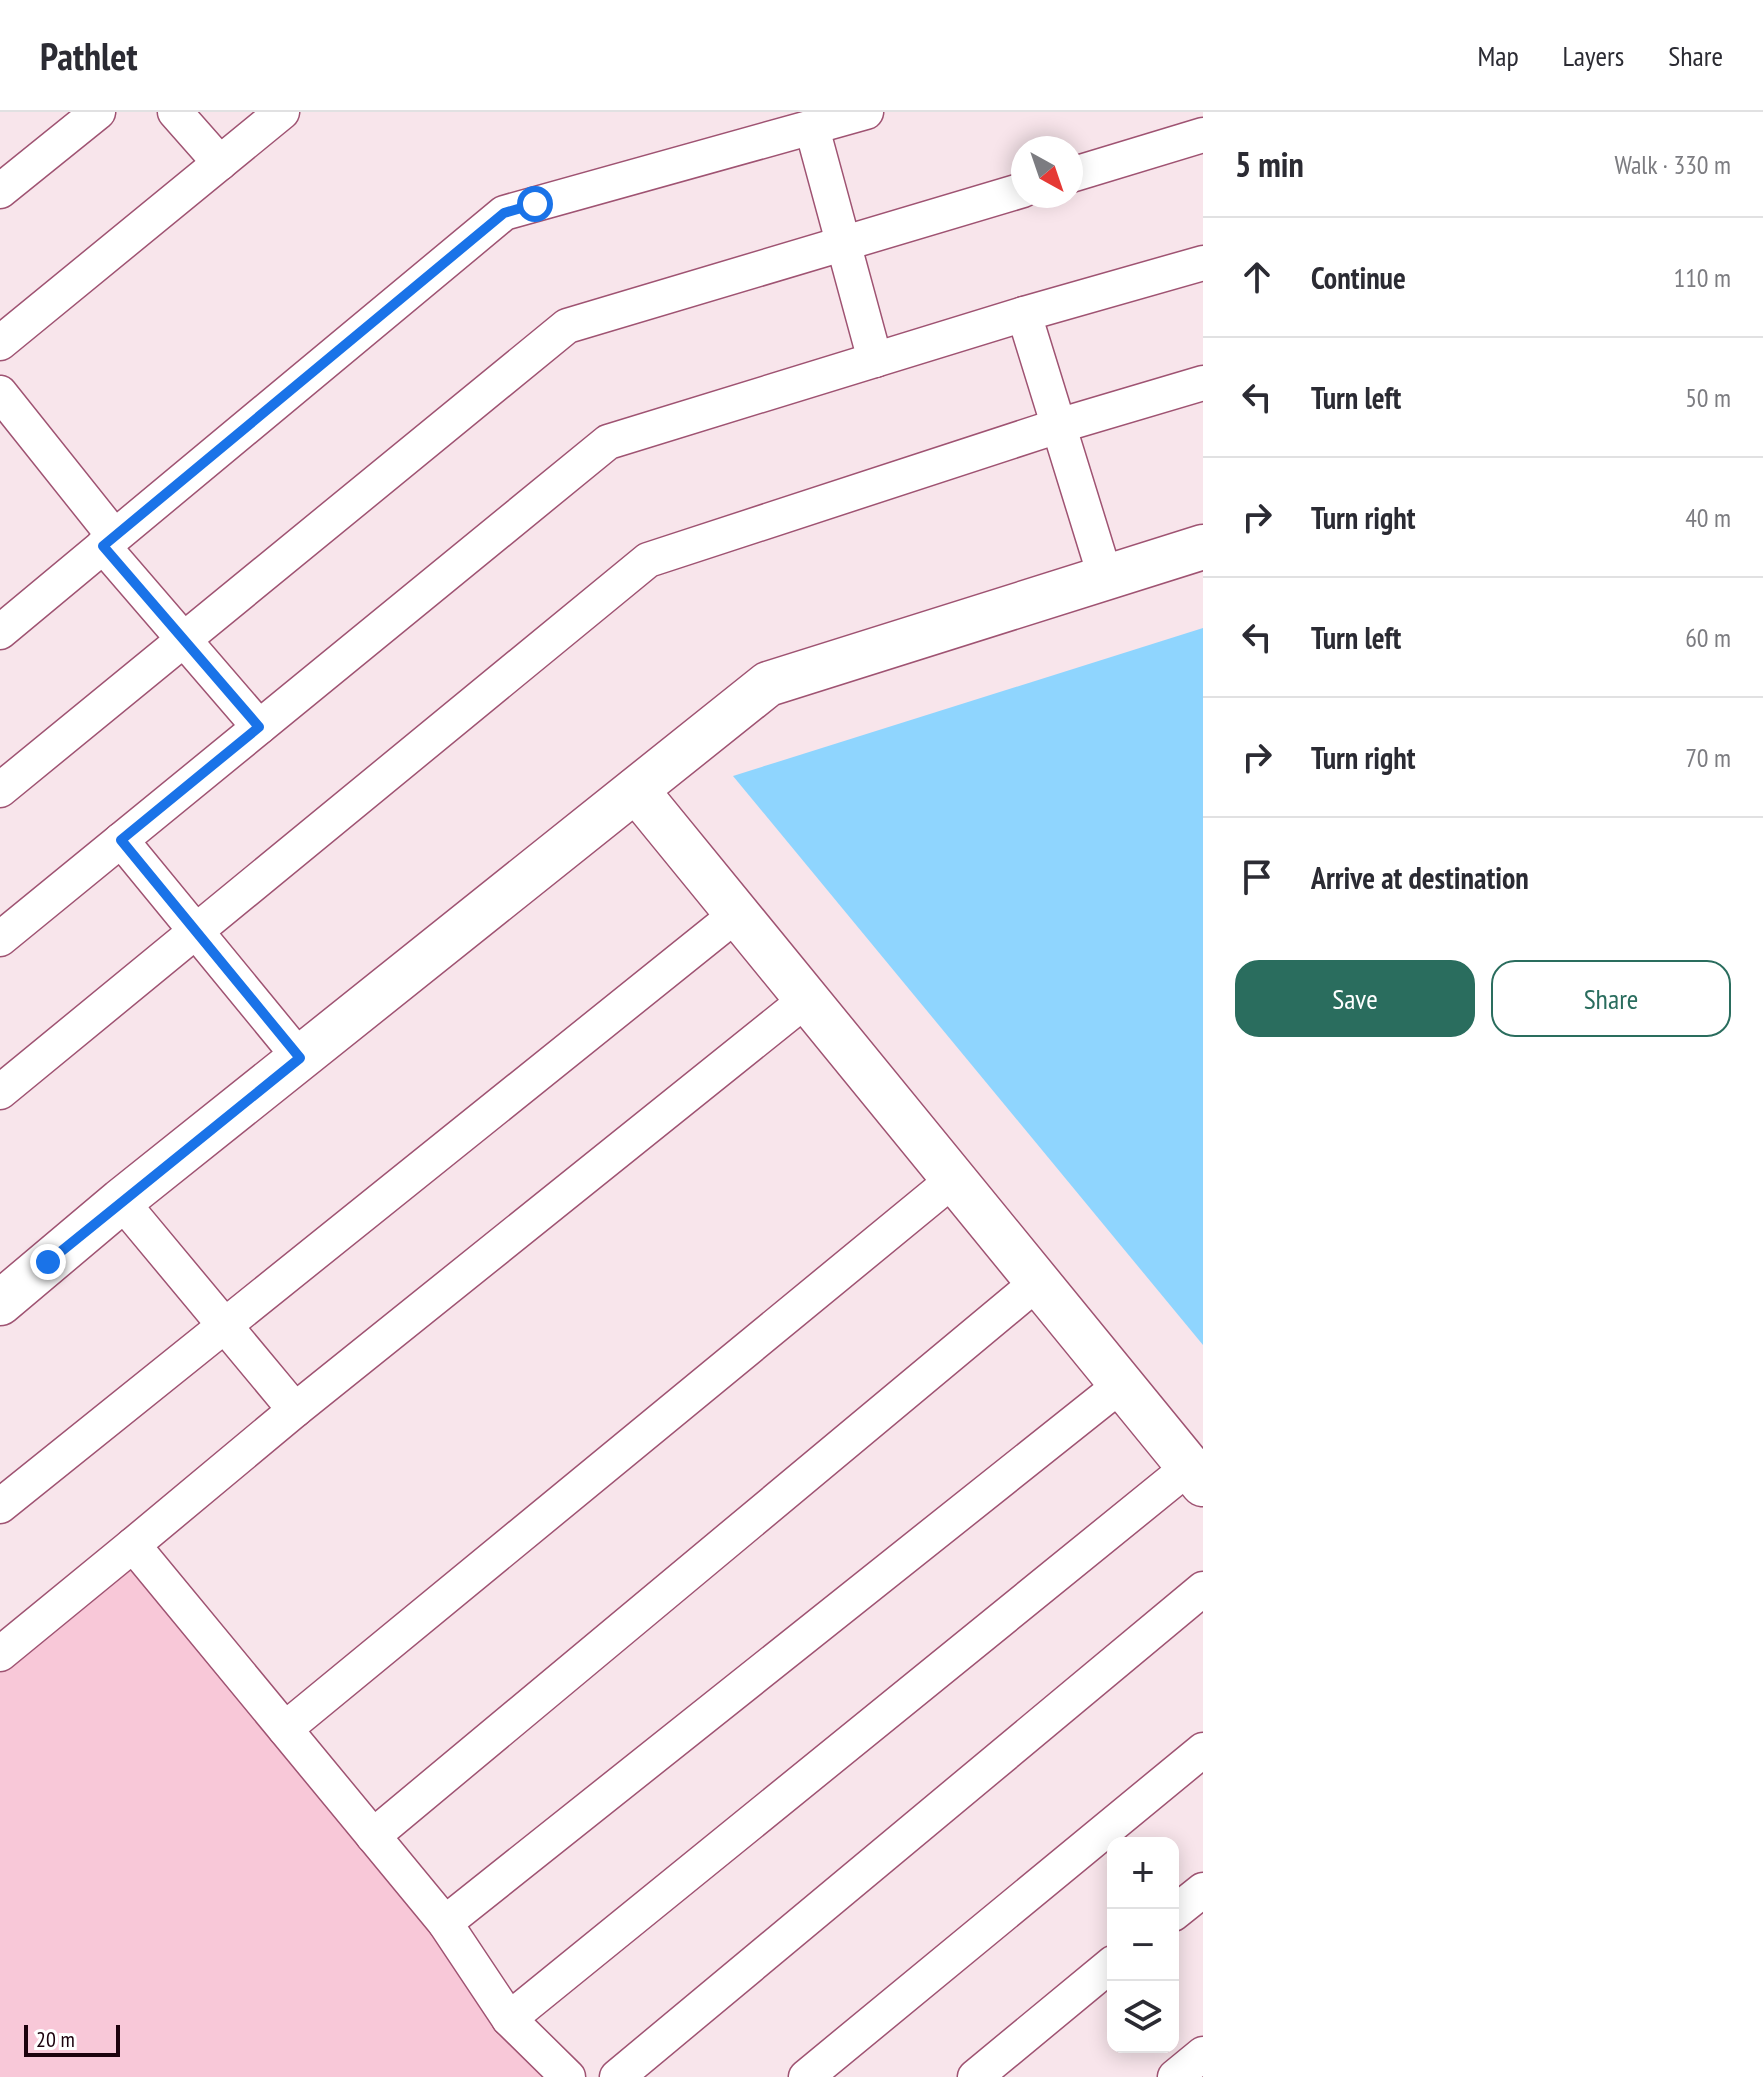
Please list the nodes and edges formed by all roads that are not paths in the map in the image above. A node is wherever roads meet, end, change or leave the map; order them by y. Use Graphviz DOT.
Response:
graph roads {
  1 [pos="98,112"];
  2 [pos="175,112"];
  3 [pos="282,112"];
  4 [pos="863,112"];
  5 [pos="812,128"];
  6 [pos="1203,135"];
  7 [pos="220,163"];
  8 [pos="1083,171"];
  9 [pos="0,191"];
  10 [pos="1011,194"];
  11 [pos="844,243"];
  12 [pos="1203,263"];
  13 [pos="1024,314"];
  14 [pos="0,343"];
  15 [pos="875,360"];
  16 [pos="1203,383"];
  17 [pos="0,393"];
  18 [pos="1058,426"];
  19 [pos="108,541"];
  20 [pos="1203,547"];
  21 [pos="1105,576"];
  22 [pos="0,632"];
  23 [pos="183,640"];
  24 [pos="259,727"];
  25 [pos="0,790"];
  26 [pos="636,790"];
  27 [pos="121,840"];
  28 [pos="737,914"];
  29 [pos="197,931"];
  30 [pos="0,939"];
  31 [pos="807,999"];
  32 [pos="300,1058"];
  33 [pos="0,1092"];
  34 [pos="954,1179"];
  35 [pos="121,1201"];
  36 [pos="1038,1282"];
  37 [pos="0,1303"];
  38 [pos="223,1324"];
  39 [pos="1122,1384"];
  40 [pos="295,1410"];
  41 [pos="1196,1476"];
  42 [pos="0,1506"];
  43 [pos="133,1545"];
  44 [pos="1203,1589"];
  45 [pos="0,1654"];
  46 [pos="285,1729"];
  47 [pos="1203,1750"];
  48 [pos="373,1836"];
  49 [pos="1203,1890"];
  50 [pos="1179,1909"];
  51 [pos="445,1923"];
  52 [pos="1107,1968"];
  53 [pos="509,2019"];
  54 [pos="1203,2054"];
  55 [pos="568,2077"];
  56 [pos="617,2077"];
  57 [pos="806,2077"];
  58 [pos="975,2077"];
  59 [pos="1175,2077"];
  1 -- 9 [label="street"];
  2 -- 7 [label="street"];
  3 -- 7 [label="street"];
  4 -- 5 [label="street"];
  5 -- 11 [label="street"];
  5 -- 19 [label="street"];
  6 -- 8 [label="street"];
  7 -- 14 [label="street"];
  10 -- 11 [label="street"];
  11 -- 15 [label="street"];
  11 -- 23 [label="street"];
  12 -- 13 [label="street"];
  13 -- 15 [label="street"];
  13 -- 18 [label="street"];
  15 -- 24 [label="street"];
  16 -- 18 [label="street"];
  17 -- 19 [label="street"];
  18 -- 21 [label="street"];
  18 -- 29 [label="street"];
  19 -- 22 [label="street"];
  19 -- 23 [label="street"];
  20 -- 21 [label="street"];
  21 -- 26 [label="street"];
  23 -- 24 [label="street"];
  23 -- 25 [label="street"];
  24 -- 27 [label="street"];
  26 -- 28 [label="street"];
  26 -- 32 [label="street"];
  27 -- 29 [label="street"];
  27 -- 30 [label="street"];
  28 -- 31 [label="street"];
  28 -- 38 [label="street"];
  29 -- 32 [label="street"];
  29 -- 33 [label="street"];
  31 -- 34 [label="street"];
  31 -- 40 [label="street"];
  32 -- 35 [label="street"];
  34 -- 36 [label="street"];
  34 -- 46 [label="street"];
  35 -- 37 [label="street"];
  35 -- 38 [label="street"];
  36 -- 39 [label="street"];
  36 -- 48 [label="street"];
  38 -- 40 [label="street"];
  38 -- 42 [label="street"];
  39 -- 41 [label="street"];
  39 -- 51 [label="street"];
  40 -- 43 [label="street"];
  41 -- 53 [label="street"];
  43 -- 45 [label="street"];
  43 -- 46 [label="street"];
  44 -- 56 [label="street"];
  46 -- 48 [label="street"];
  47 -- 57 [label="street"];
  48 -- 51 [label="street"];
  49 -- 50 [label="street"];
  51 -- 53 [label="street"];
  52 -- 58 [label="street"];
  53 -- 55 [label="street"];
  54 -- 59 [label="street"];
}
